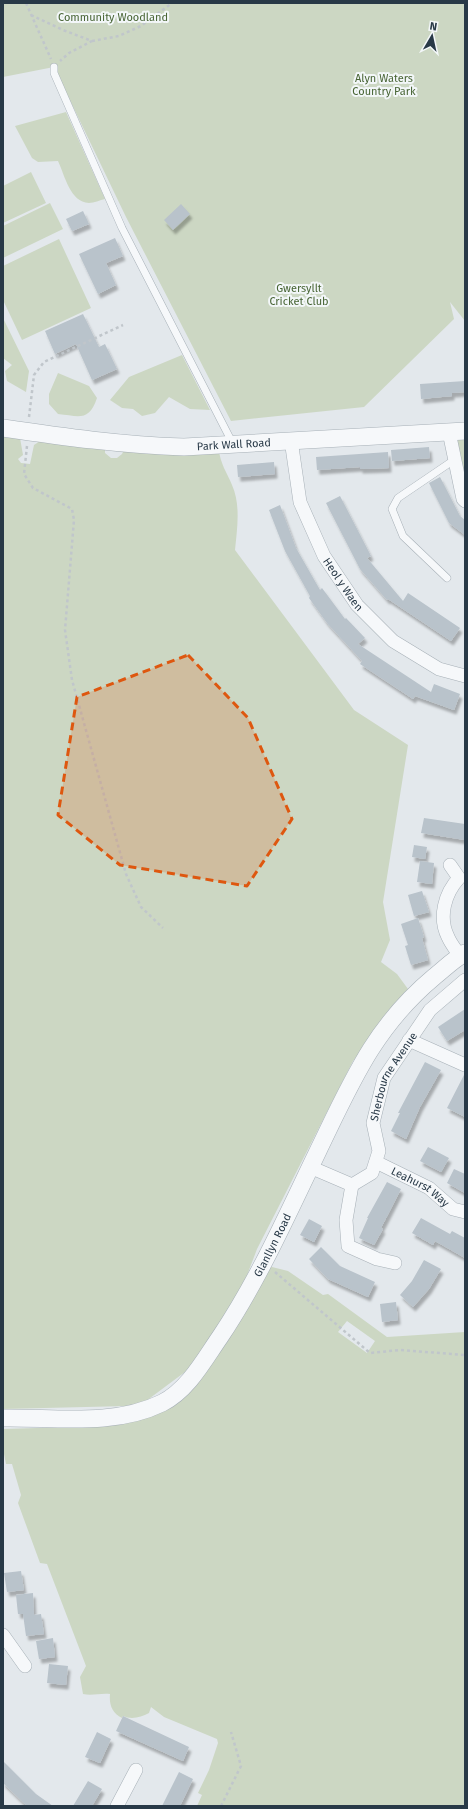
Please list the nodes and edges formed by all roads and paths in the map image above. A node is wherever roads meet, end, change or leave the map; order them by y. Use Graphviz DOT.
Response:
graph roads {
  1 [pos="26,3"];
  2 [pos="172,3"];
  3 [pos="31,15"];
  4 [pos="92,41"];
  5 [pos="54,67"];
  6 [pos="123,325"];
  7 [pos="3,428"];
  8 [pos="457,431"];
  9 [pos="28,432"];
  10 [pos="292,440"];
  11 [pos="233,444"];
  12 [pos="454,460"];
  13 [pos="465,501"];
  14 [pos="447,578"];
  15 [pos="465,676"];
  16 [pos="450,865"];
  17 [pos="462,878"];
  18 [pos="163,928"];
  19 [pos="463,954"];
  20 [pos="465,980"];
  21 [pos="409,1040"];
  22 [pos="465,1066"];
  23 [pos="376,1162"];
  24 [pos="310,1167"];
  25 [pos="352,1185"];
  26 [pos="465,1212"];
  27 [pos="263,1262"];
  28 [pos="395,1263"];
  29 [pos="465,1355"];
  30 [pos="3,1418"];
  31 [pos="3,1635"];
  32 [pos="25,1666"];
  33 [pos="232,1732"];
  34 [pos="136,1770"];
  35 [pos="117,1806"];
  36 [pos="221,1806"];
  1 -- 3 [label="path"];
  2 -- 4 [label="path"];
  3 -- 4 [label="path"];
  3 -- 5 [label="path"];
  4 -- 5 [label="path"];
  5 -- 11 [label="lane"];
  6 -- 9 [label="path"];
  7 -- 9 [label="street, Park Wall Road"];
  8 -- 10 [label="street, Park Wall Road"];
  8 -- 12 [label="street"];
  9 -- 11 [label="street, Park Wall Road"];
  9 -- 18 [label="path"];
  10 -- 11 [label="street, Park Wall Road"];
  10 -- 15 [label="street, Heol y Waen"];
  12 -- 13 [label="street"];
  12 -- 14 [label="lane"];
  16 -- 17 [label="street"];
  17 -- 19 [label="street"];
  19 -- 24 [label="street, Glanllyn Road"];
  20 -- 21 [label="street, Sherbourne Avenue"];
  21 -- 22 [label="street"];
  21 -- 23 [label="street, Sherbourne Avenue"];
  23 -- 25 [label="street"];
  23 -- 26 [label="street, Leahurst Way"];
  24 -- 25 [label="street"];
  24 -- 27 [label="street, Glanllyn Road"];
  25 -- 28 [label="street"];
  27 -- 29 [label="path"];
  27 -- 30 [label="street, Glanllyn Road"];
  31 -- 32 [label="street"];
  33 -- 36 [label="path"];
  34 -- 35 [label="street"];
}
